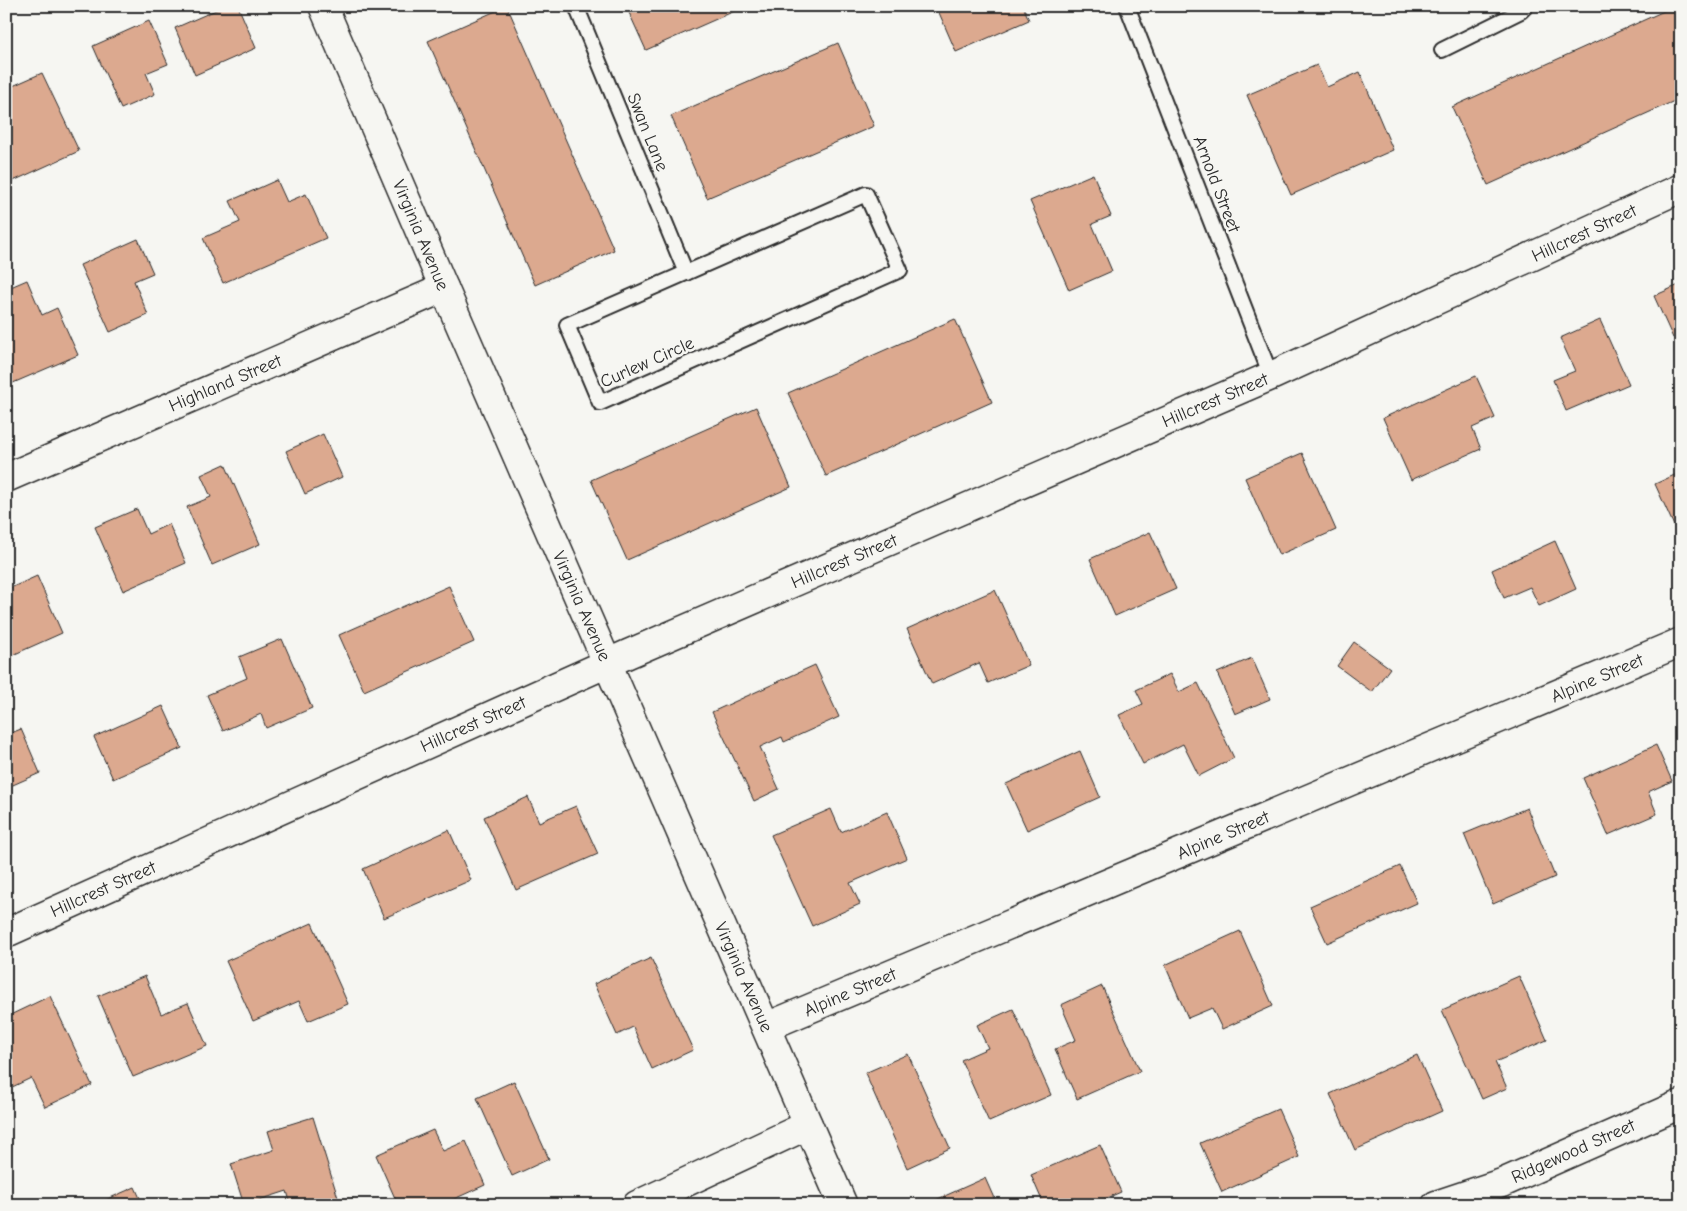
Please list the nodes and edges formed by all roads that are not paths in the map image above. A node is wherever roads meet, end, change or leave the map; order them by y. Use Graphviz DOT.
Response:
graph roads {
  1 [pos="323,6"];
  2 [pos="576,6"];
  3 [pos="1128,6"];
  4 [pos="1526,6"];
  5 [pos="1442,50"];
  6 [pos="1681,188"];
  7 [pos="686,273"];
  8 [pos="444,288"];
  9 [pos="1271,376"];
  10 [pos="6,478"];
  11 [pos="1681,642"];
  12 [pos="607,664"];
  13 [pos="6,933"];
  14 [pos="766,1027"];
  15 [pos="1681,1104"];
  16 [pos="808,1125"];
  17 [pos="637,1205"];
  18 [pos="843,1205"];
  19 [pos="1436,1205"];
  1 -- 8 [label="street, Virginia Avenue"];
  2 -- 7 [label="lane, Swan Lane"];
  3 -- 9 [label="lane, Arnold Street"];
  4 -- 5 [label="lane"];
  6 -- 9 [label="street, Hillcrest Street"];
  7 -- 7 [label="lane, Curlew Circle"];
  8 -- 10 [label="street, Highland Street"];
  8 -- 12 [label="street, Virginia Avenue"];
  9 -- 12 [label="street, Hillcrest Street"];
  11 -- 14 [label="street, Alpine Street"];
  12 -- 13 [label="street, Hillcrest Street"];
  12 -- 14 [label="street, Virginia Avenue"];
  14 -- 16 [label="street, Virginia Avenue"];
  15 -- 19 [label="street, Ridgewood Street"];
  16 -- 17 [label="street"];
  16 -- 18 [label="street, Virginia Avenue"];
}
